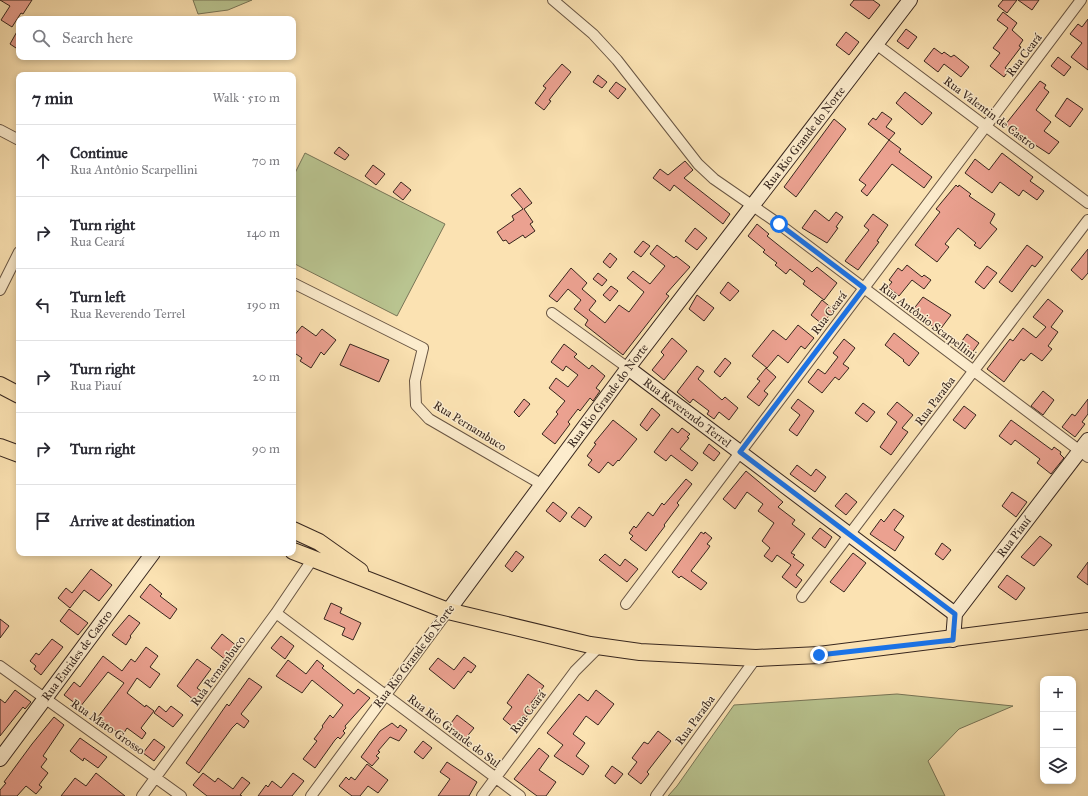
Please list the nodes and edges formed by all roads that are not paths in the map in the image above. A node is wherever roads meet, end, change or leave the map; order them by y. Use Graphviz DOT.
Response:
graph roads {
  1 [pos="553,0"];
  2 [pos="910,0"];
  3 [pos="1081,0"];
  4 [pos="876,44"];
  5 [pos="986,126"];
  6 [pos="0,130"];
  7 [pos="16,138"];
  8 [pos="1088,203"];
  9 [pos="752,206"];
  10 [pos="1088,220"];
  11 [pos="16,258"];
  12 [pos="296,284"];
  13 [pos="864,288"];
  14 [pos="0,290"];
  15 [pos="552,313"];
  16 [pos="628,368"];
  17 [pos="974,371"];
  18 [pos="2,388"];
  19 [pos="16,394"];
  20 [pos="0,447"];
  21 [pos="1085,449"];
  22 [pos="740,452"];
  23 [pos="16,453"];
  24 [pos="540,484"];
  25 [pos="296,531"];
  26 [pos="850,535"];
  27 [pos="296,552"];
  28 [pos="152,556"];
  29 [pos="312,560"];
  30 [pos="376,582"];
  31 [pos="802,597"];
  32 [pos="626,604"];
  33 [pos="448,611"];
  34 [pos="276,613"];
  35 [pos="955,614"];
  36 [pos="1088,621"];
  37 [pos="953,640"];
  38 [pos="599,646"];
  39 [pos="756,658"];
  40 [pos="0,666"];
  41 [pos="384,695"];
  42 [pos="45,698"];
  43 [pos="0,759"];
  44 [pos="156,778"];
  45 [pos="495,778"];
  46 [pos="142,796"];
  47 [pos="181,796"];
  48 [pos="311,796"];
  49 [pos="482,796"];
  50 [pos="520,796"];
  51 [pos="656,796"];
  1 -- 9 [label="street, Rua Antônio Scarpellini"];
  2 -- 4 [label="street, Rua Rio Grande do Norte"];
  3 -- 5 [label="street, Rua Ceará"];
  4 -- 5 [label="street, Rua Valentin de Castro"];
  4 -- 9 [label="street, Rua Rio Grande do Norte"];
  5 -- 8 [label="street, Rua Valentin de Castro"];
  5 -- 13 [label="street, Rua Ceará"];
  6 -- 7 [label="street"];
  9 -- 13 [label="street, Rua Antônio Scarpellini"];
  9 -- 16 [label="street, Rua Rio Grande do Norte"];
  10 -- 17 [label="street, Rua Paraíba"];
  11 -- 14 [label="street"];
  12 -- 24 [label="street, Rua Pernambuco"];
  13 -- 17 [label="street, Rua Antônio Scarpellini"];
  13 -- 22 [label="street, Rua Ceará"];
  15 -- 16 [label="street, Rua Reverendo Terrel"];
  16 -- 22 [label="street, Rua Reverendo Terrel"];
  16 -- 24 [label="street, Rua Rio Grande do Norte"];
  17 -- 21 [label="street, Rua Antônio Scarpellini"];
  17 -- 26 [label="street, Rua Paraíba"];
  18 -- 19 [label="main road"];
  20 -- 23 [label="main road"];
  21 -- 35 [label="street, Rua Piauí"];
  22 -- 26 [label="street, Rua Reverendo Terrel"];
  22 -- 32 [label="street, Rua Ceará"];
  24 -- 33 [label="street, Rua Rio Grande do Norte"];
  25 -- 30 [label="main road"];
  26 -- 31 [label="street, Rua Paraíba"];
  26 -- 35 [label="street, Rua Reverendo Terrel"];
  27 -- 29 [label="main road"];
  28 -- 42 [label="street, Rua Eurides de Castro"];
  29 -- 30 [label="main road"];
  29 -- 34 [label="street, Rua Pernambuco"];
  30 -- 33 [label="main road"];
  33 -- 38 [label="main road"];
  33 -- 41 [label="street, Rua Rio Grande do Norte"];
  34 -- 41 [label="street, Rua Rio Grande do Sul"];
  34 -- 44 [label="street, Rua Pernambuco"];
  35 -- 37 [label="street"];
  36 -- 37 [label="main road"];
  37 -- 39 [label="main road"];
  38 -- 39 [label="main road"];
  38 -- 45 [label="street, Rua Ceará"];
  39 -- 51 [label="street, Rua Paraíba"];
  40 -- 42 [label="street, Rua Mato Grosso"];
  41 -- 45 [label="street, Rua Rio Grande do Sul"];
  41 -- 48 [label="street, Rua Rio Grande do Norte"];
  42 -- 43 [label="street, Rua Eurides de Castro"];
  42 -- 44 [label="street, Rua Mato Grosso"];
  44 -- 46 [label="street, Rua Pernambuco"];
  44 -- 47 [label="street, Rua Mato Grosso"];
  45 -- 49 [label="street, Rua Ceará"];
  45 -- 50 [label="street, Rua Rio Grande do Sul"];
}
